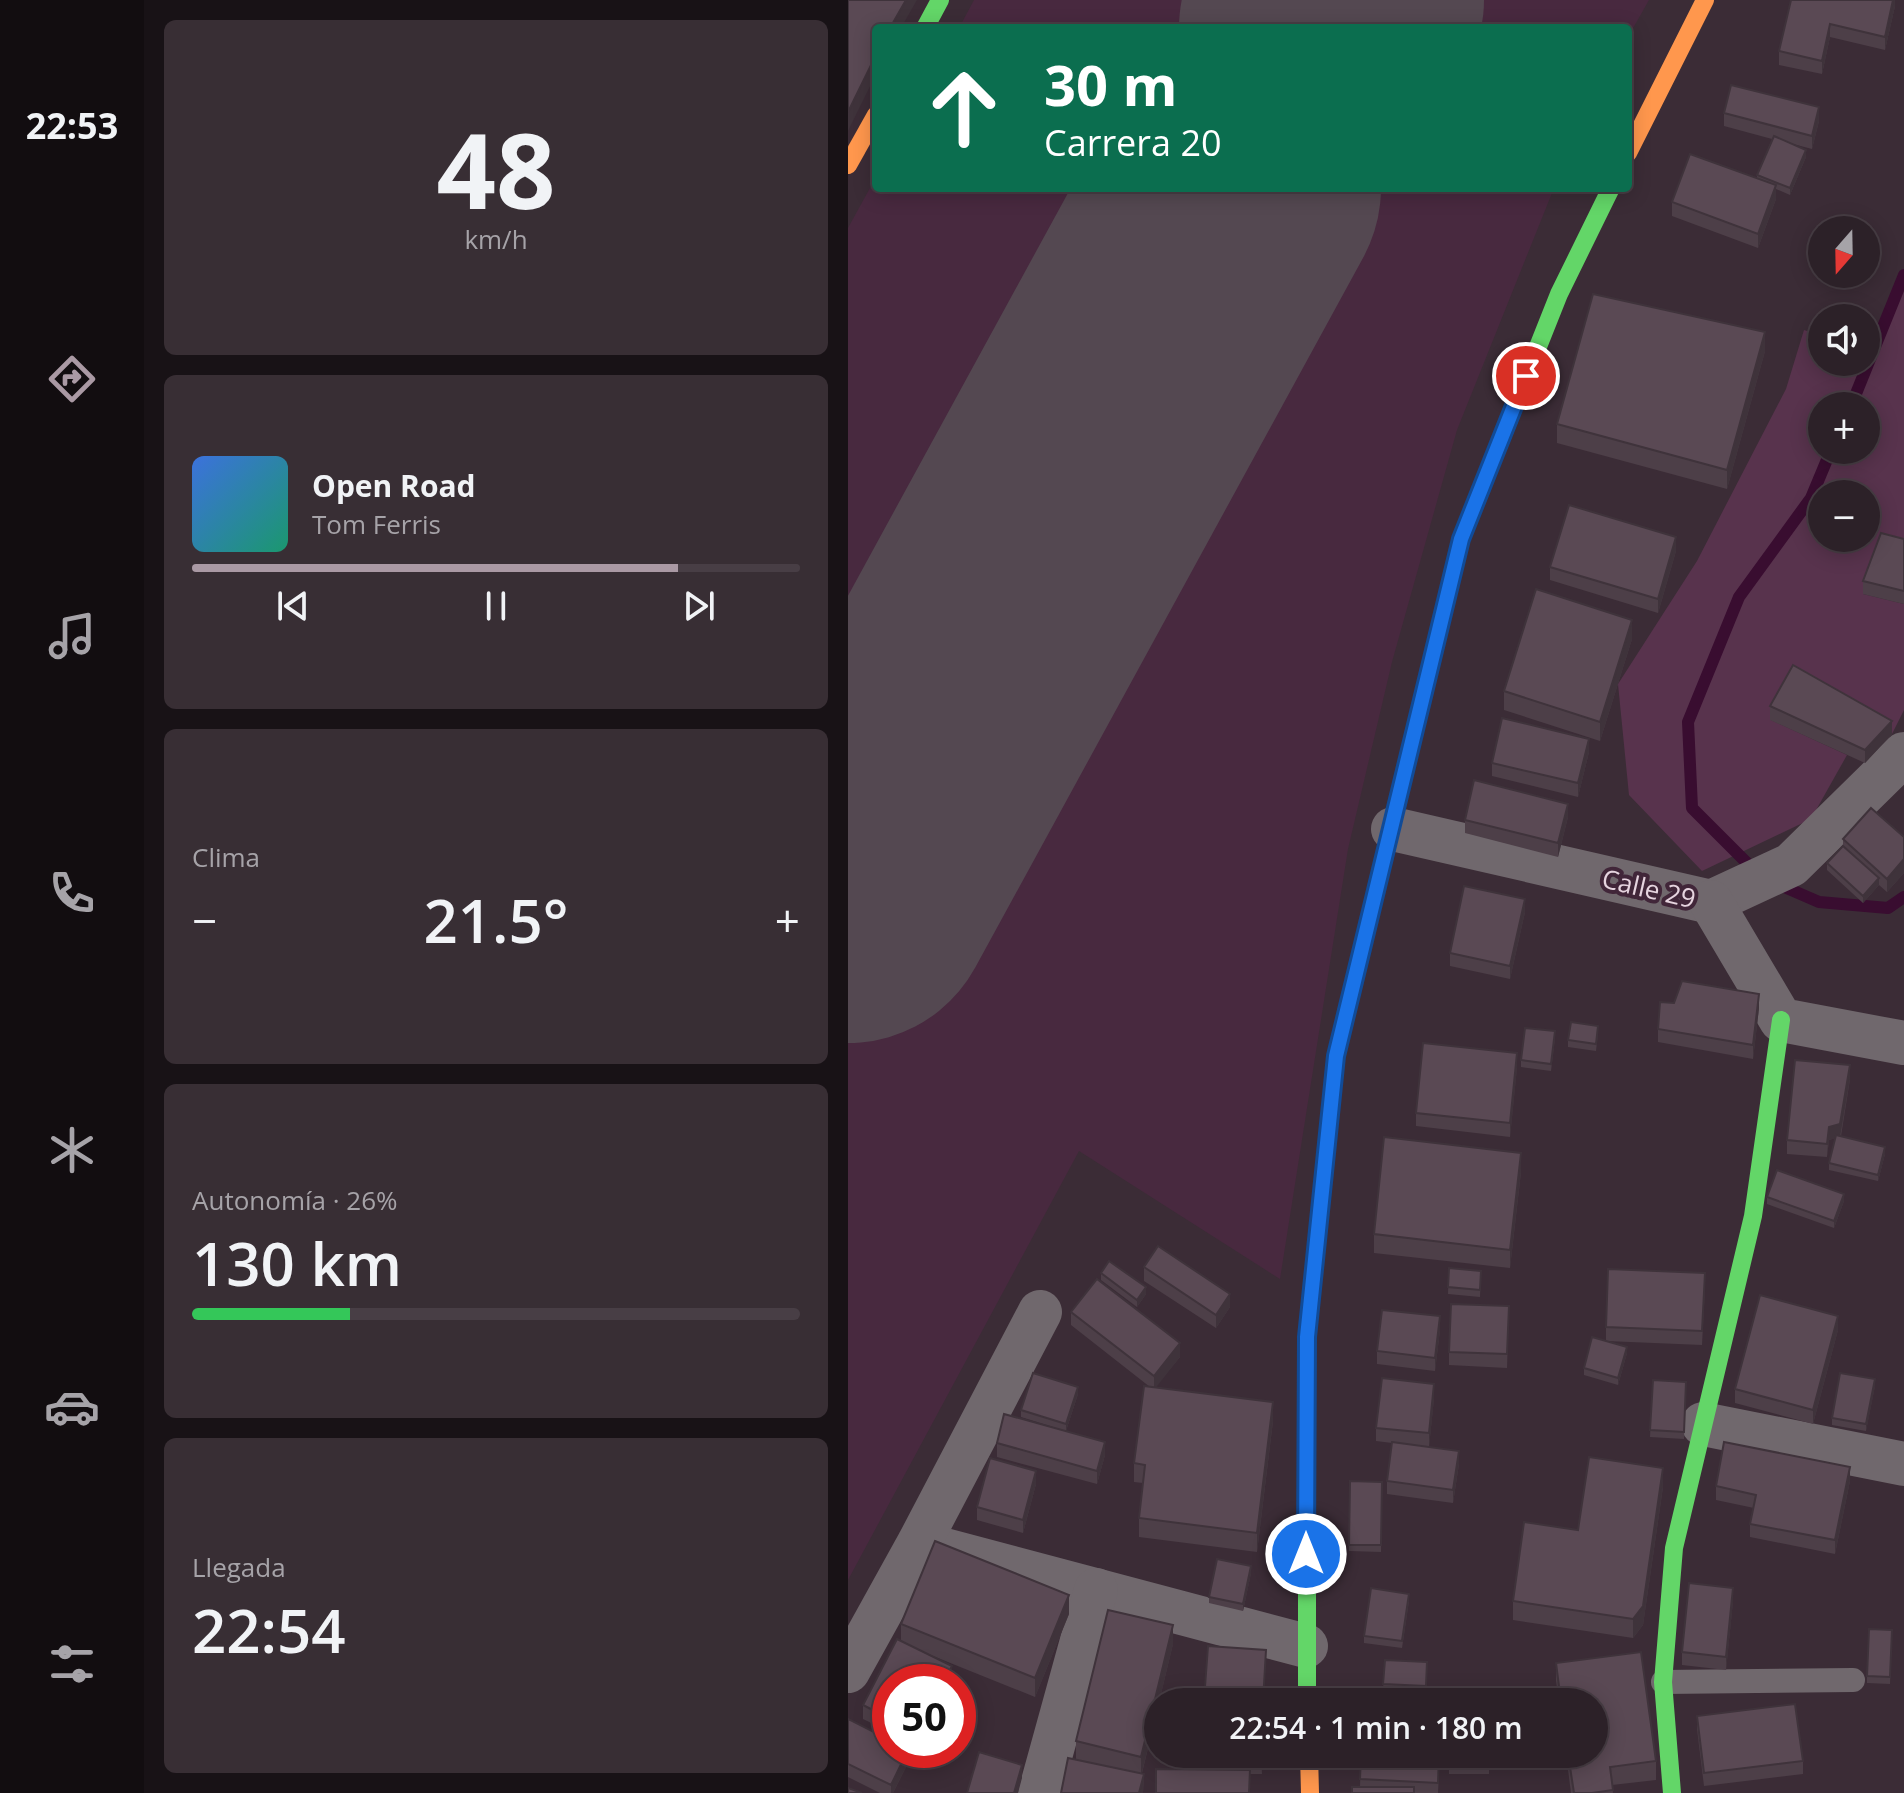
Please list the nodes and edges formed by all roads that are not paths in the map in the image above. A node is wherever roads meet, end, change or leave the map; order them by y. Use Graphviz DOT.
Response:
graph roads {
  1 [pos="940,0"];
  2 [pos="1705,0"];
  3 [pos="927,24"];
  4 [pos="872,122"];
  5 [pos="1632,145"];
  6 [pos="848,165"];
  7 [pos="1609,192"];
  8 [pos="1904,754"];
  9 [pos="1393,829"];
  10 [pos="1711,902"];
  11 [pos="1781,1020"];
  12 [pos="1904,1043"];
  13 [pos="1040,1312"];
  14 [pos="1703,1424"];
  15 [pos="1904,1464"];
  16 [pos="919,1543"];
  17 [pos="1096,1590"];
  18 [pos="1306,1646"];
  19 [pos="848,1671"];
  20 [pos="1853,1680"];
  21 [pos="1663,1682"];
  22 [pos="1307,1688"];
  23 [pos="1309,1768"];
  24 [pos="1040,1793"];
  25 [pos="1310,1793"];
  26 [pos="1672,1793"];
  1 -- 3 [label="main road"];
  2 -- 5 [label="main road"];
  4 -- 6 [label="main road"];
  7 -- 9 [label="main road"];
  8 -- 10 [label="street, Calle 29"];
  9 -- 10 [label="street, Calle 29"];
  9 -- 18 [label="main road"];
  10 -- 11 [label="street"];
  11 -- 12 [label="street"];
  11 -- 14 [label="main road"];
  13 -- 16 [label="street"];
  14 -- 15 [label="street"];
  14 -- 21 [label="main road"];
  16 -- 17 [label="street"];
  16 -- 19 [label="street"];
  17 -- 18 [label="street"];
  17 -- 24 [label="street"];
  18 -- 22 [label="main road"];
  20 -- 21 [label="lane"];
  21 -- 26 [label="main road"];
  23 -- 25 [label="main road"];
}
